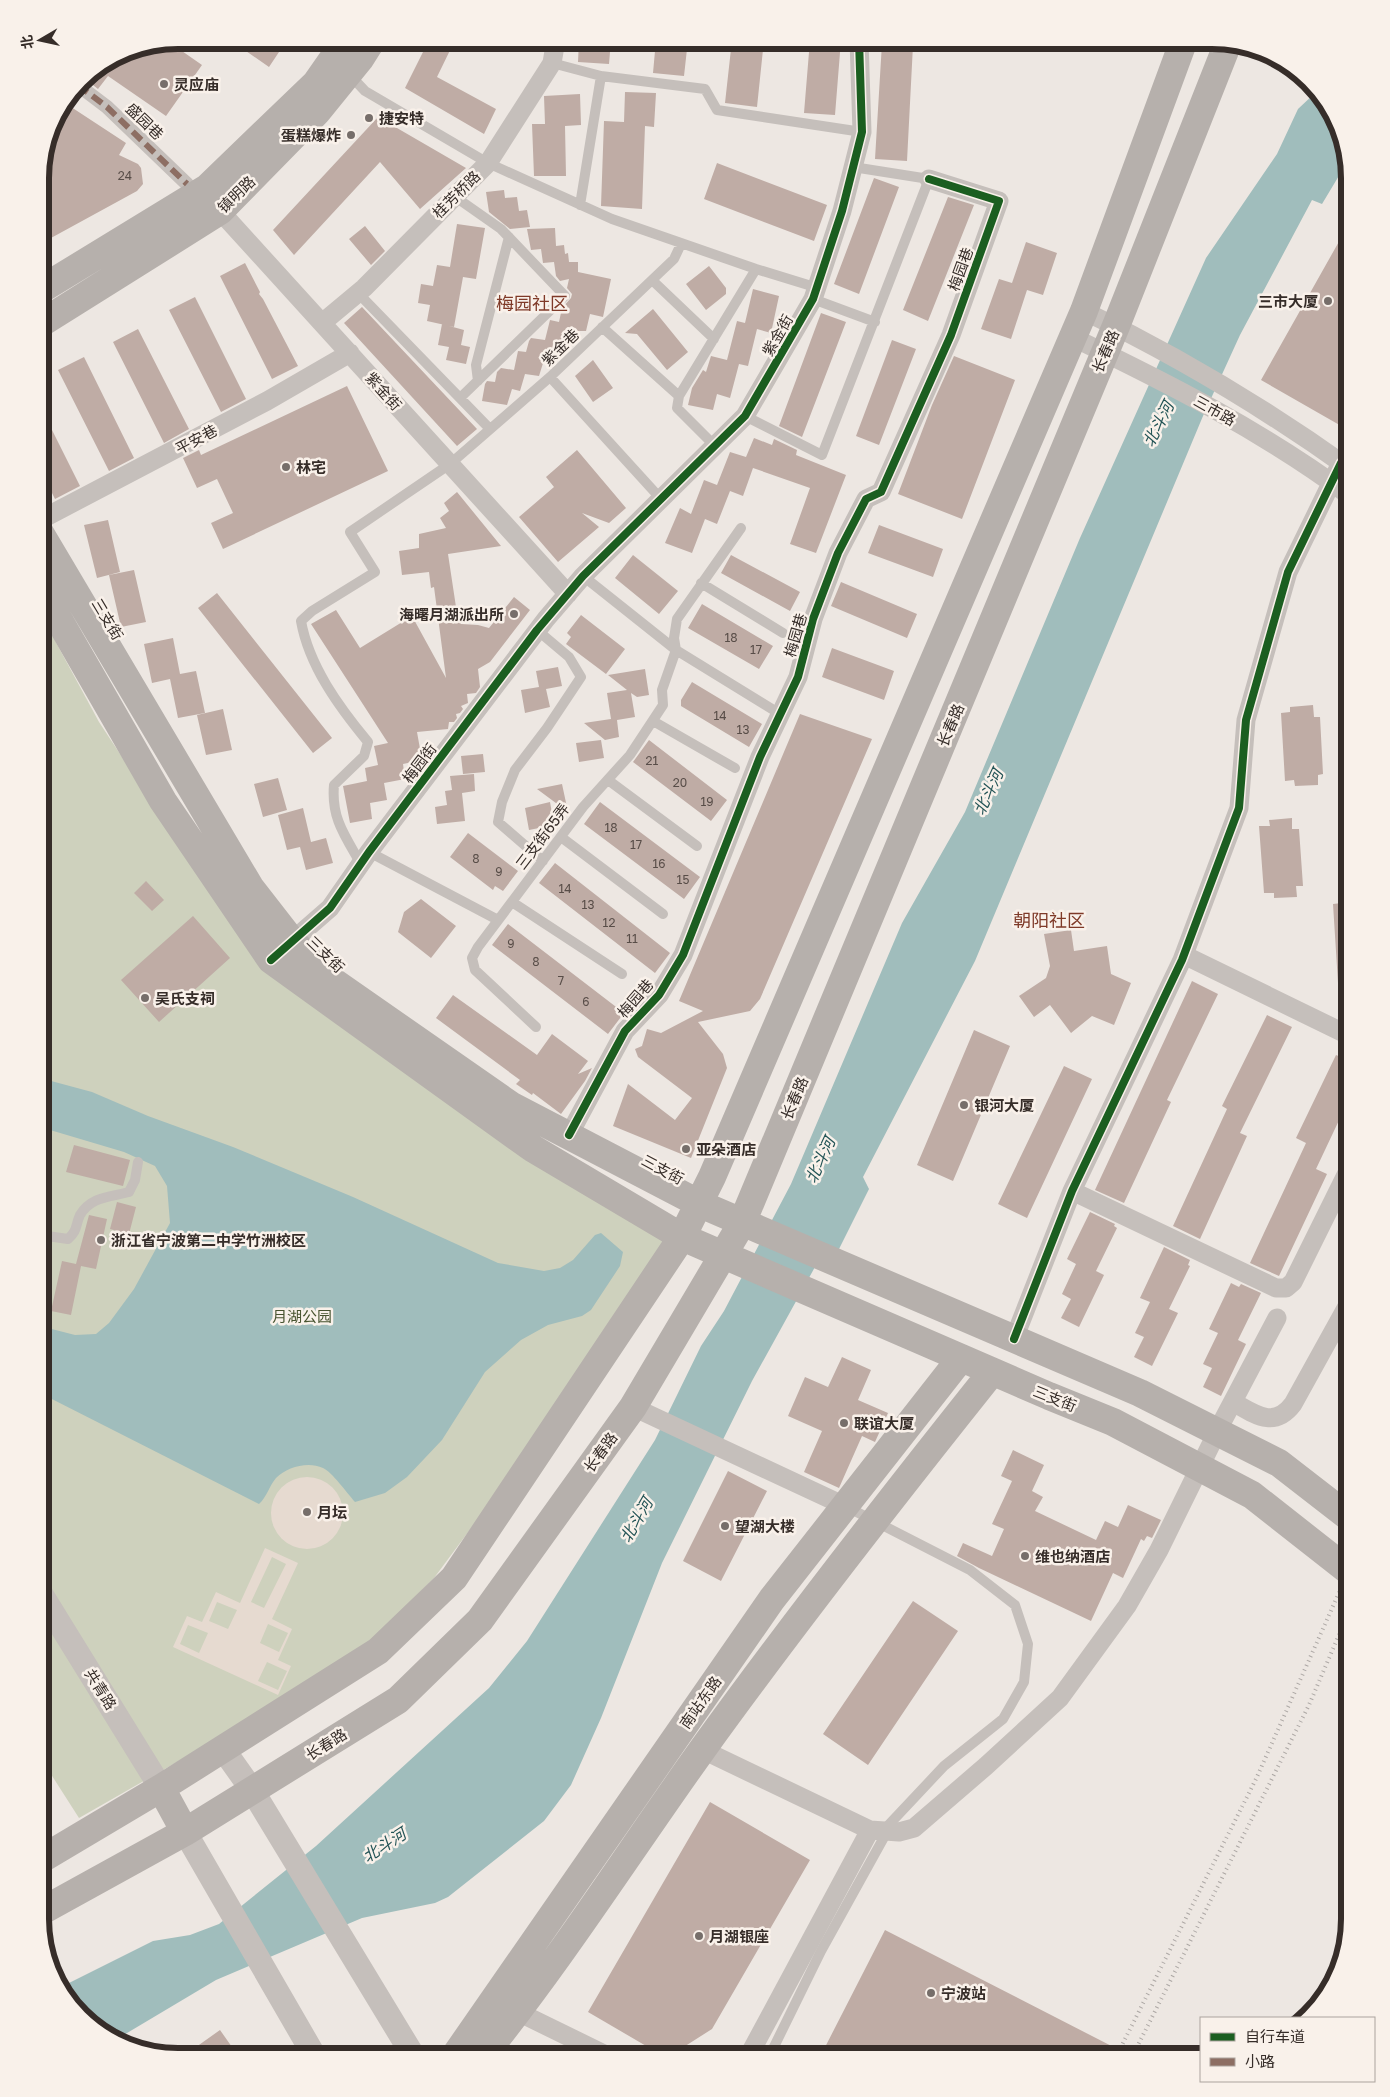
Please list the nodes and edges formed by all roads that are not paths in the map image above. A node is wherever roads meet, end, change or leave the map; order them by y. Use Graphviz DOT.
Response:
graph roads {
  1 [pos="340,49"];
  2 [pos="366,49"];
  3 [pos="554,49"];
  4 [pos="859,49"];
  5 [pos="1181,49"];
  6 [pos="1225,50"];
  7 [pos="552,63"];
  8 [pos="348,74"];
  9 [pos="602,76"];
  10 [pos="84,90"];
  11 [pos="862,132"];
  12 [pos="488,163"];
  13 [pos="853,167"];
  14 [pos="929,179"];
  15 [pos="187,184"];
  16 [pos="454,196"];
  17 [pos="580,205"];
  18 [pos="220,211"];
  19 [pos="509,237"];
  20 [pos="681,244"];
  21 [pos="756,269"];
  22 [pos="652,280"];
  23 [pos="49,285"];
  24 [pos="358,293"];
  25 [pos="815,294"];
  26 [pos="1084,311"];
  27 [pos="49,318"];
  28 [pos="874,322"];
  29 [pos="322,323"];
  30 [pos="1116,326"];
  31 [pos="602,327"];
  32 [pos="1072,337"];
  33 [pos="714,339"];
  34 [pos="1105,352"];
  35 [pos="350,353"];
  36 [pos="550,377"];
  37 [pos="478,381"];
  38 [pos="679,396"];
  39 [pos="460,398"];
  40 [pos="745,416"];
  41 [pos="490,429"];
  42 [pos="714,446"];
  43 [pos="1341,463"];
  44 [pos="450,464"];
  45 [pos="1341,471"];
  46 [pos="1331,482"];
  47 [pos="1341,489"];
  48 [pos="661,499"];
  49 [pos="49,515"];
  50 [pos="741,528"];
  51 [pos="49,548"];
  52 [pos="583,576"];
  53 [pos="701,583"];
  54 [pos="568,594"];
  55 [pos="49,603"];
  56 [pos="537,630"];
  57 [pos="783,633"];
  58 [pos="676,650"];
  59 [pos="780,714"];
  60 [pos="653,721"];
  61 [pos="735,768"];
  62 [pos="608,780"];
  63 [pos="561,837"];
  64 [pos="697,846"];
  65 [pos="365,858"];
  66 [pos="543,861"];
  67 [pos="512,902"];
  68 [pos="663,914"];
  69 [pos="498,920"];
  70 [pos="292,941"];
  71 [pos="1184,955"];
  72 [pos="271,960"];
  73 [pos="622,974"];
  74 [pos="536,1026"];
  75 [pos="1341,1032"];
  76 [pos="569,1135"];
  77 [pos="138,1162"];
  78 [pos="1341,1185"];
  79 [pos="1072,1191"];
  80 [pos="700,1204"];
  81 [pos="749,1226"];
  82 [pos="49,1236"];
  83 [pos="682,1236"];
  84 [pos="731,1257"];
  85 [pos="1341,1316"];
  86 [pos="1277,1318"];
  87 [pos="1014,1339"];
  88 [pos="961,1358"];
  89 [pos="992,1372"];
  90 [pos="1233,1402"];
  91 [pos="644,1412"];
  92 [pos="845,1506"];
  93 [pos="1341,1511"];
  94 [pos="874,1520"];
  95 [pos="1341,1565"];
  96 [pos="49,1607"];
  97 [pos="223,1749"];
  98 [pos="703,1750"];
  99 [pos="161,1788"];
  100 [pos="252,1790"];
  101 [pos="894,1820"];
  102 [pos="870,1830"];
  103 [pos="186,1832"];
  104 [pos="49,1855"];
  105 [pos="49,1907"];
  106 [pos="518,2012"];
  107 [pos="310,2048"];
  108 [pos="409,2048"];
  109 [pos="460,2048"];
  110 [pos="489,2048"];
  111 [pos="592,2048"];
  112 [pos="753,2048"];
  113 [pos="762,2048"];
  114 [pos="773,2048"];
  1 -- 23 [label="main road, 镇明路"];
  2 -- 8 [label="main road, 镇明路"];
  3 -- 7 [label="street, 桂芳桥路"];
  4 -- 11 [label="street, 紫金街"];
  5 -- 26 [label="main road"];
  6 -- 30 [label="main road, 长春路"];
  7 -- 9 [label="lane"];
  7 -- 12 [label="street, 桂芳桥路"];
  8 -- 12 [label="lane"];
  8 -- 18 [label="main road, 镇明路"];
  9 -- 11 [label="lane"];
  9 -- 17 [label="lane"];
  10 -- 15 [label="street, 盛园巷"];
  11 -- 13 [label="street, 紫金街"];
  12 -- 16 [label="street, 桂芳桥路"];
  12 -- 17 [label="lane"];
  13 -- 14 [label="lane"];
  13 -- 25 [label="street, 紫金街"];
  14 -- 28 [label="lane"];
  14 -- 59 [label="street, 梅园巷"];
  16 -- 19 [label="lane"];
  16 -- 24 [label="street, 桂芳桥路"];
  17 -- 20 [label="lane"];
  18 -- 27 [label="main road, 镇明路"];
  18 -- 29 [label="street, 紫金街"];
  19 -- 37 [label="lane"];
  19 -- 37 [label="lane"];
  20 -- 21 [label="lane"];
  20 -- 22 [label="lane, 紫金巷"];
  21 -- 25 [label="lane"];
  21 -- 33 [label="lane"];
  22 -- 31 [label="lane, 紫金巷"];
  22 -- 33 [label="lane"];
  24 -- 29 [label="street, 桂芳桥路"];
  24 -- 39 [label="lane"];
  25 -- 28 [label="lane"];
  25 -- 40 [label="street, 紫金街"];
  26 -- 30 [label="street, 三市路"];
  26 -- 32 [label="main road"];
  28 -- 40 [label="lane"];
  29 -- 35 [label="street, 紫金街"];
  30 -- 34 [label="main road, 长春路"];
  30 -- 43 [label="street, 三市路"];
  31 -- 36 [label="lane, 紫金巷"];
  31 -- 38 [label="lane"];
  32 -- 34 [label="street, 三市路"];
  32 -- 80 [label="main road"];
  33 -- 38 [label="lane"];
  34 -- 46 [label="street, 三市路"];
  34 -- 81 [label="main road, 长春路"];
  35 -- 44 [label="street, 紫金街"];
  35 -- 49 [label="street, 平安巷"];
  36 -- 41 [label="lane, 紫金巷"];
  36 -- 48 [label="lane"];
  37 -- 39 [label="lane"];
  38 -- 42 [label="lane"];
  39 -- 41 [label="lane"];
  40 -- 42 [label="street, 紫金街"];
  41 -- 44 [label="lane, 紫金巷"];
  42 -- 48 [label="street, 紫金街"];
  44 -- 54 [label="street, 紫金街"];
  44 -- 65 [label="lane, 紫金巷"];
  45 -- 46 [label="street"];
  46 -- 47 [label="street, 三市路"];
  46 -- 71 [label="street"];
  48 -- 52 [label="street, 紫金街"];
  50 -- 53 [label="lane, 三支街65弄"];
  51 -- 70 [label="main road, 三支街"];
  52 -- 54 [label="street, 梅园街"];
  52 -- 58 [label="lane"];
  53 -- 57 [label="lane"];
  53 -- 58 [label="lane, 三支街65弄"];
  54 -- 56 [label="street, 梅园街"];
  55 -- 72 [label="main road"];
  56 -- 65 [label="street, 梅园街"];
  56 -- 66 [label="lane"];
  58 -- 59 [label="lane"];
  58 -- 60 [label="lane, 三支街65弄"];
  59 -- 76 [label="street, 梅园巷"];
  60 -- 61 [label="lane"];
  60 -- 62 [label="lane, 三支街65弄"];
  62 -- 63 [label="lane, 三支街65弄"];
  62 -- 64 [label="lane"];
  63 -- 66 [label="lane, 三支街65弄"];
  63 -- 68 [label="lane"];
  65 -- 69 [label="lane"];
  65 -- 70 [label="street, 梅园街"];
  66 -- 67 [label="lane, 三支街65弄"];
  67 -- 69 [label="lane, 三支街65弄"];
  67 -- 73 [label="lane"];
  69 -- 74 [label="lane, 三支街65弄"];
  70 -- 72 [label="street, 梅园街"];
  70 -- 76 [label="main road, 三支街"];
  71 -- 75 [label="street"];
  71 -- 79 [label="street"];
  72 -- 83 [label="main road"];
  76 -- 80 [label="main road, 三支街"];
  77 -- 82 [label="lane"];
  78 -- 79 [label="street"];
  79 -- 87 [label="street"];
  80 -- 81 [label="main road, 三支街"];
  80 -- 83 [label="main road"];
  81 -- 84 [label="main road, 长春路"];
  81 -- 87 [label="main road"];
  83 -- 84 [label="main road, 三支街"];
  83 -- 97 [label="main road"];
  84 -- 88 [label="main road, 三支街"];
  84 -- 91 [label="main road, 长春路"];
  85 -- 90 [label="street"];
  86 -- 90 [label="street"];
  87 -- 93 [label="main road"];
  88 -- 89 [label="main road, 三支街"];
  88 -- 92 [label="main road, 南站东路"];
  89 -- 94 [label="main road, 南站东路"];
  89 -- 95 [label="main road, 三支街"];
  90 -- 102 [label="street"];
  91 -- 92 [label="street"];
  91 -- 100 [label="main road, 长春路"];
  92 -- 94 [label="lane"];
  92 -- 109 [label="main road, 南站东路"];
  94 -- 98 [label="main road, 南站东路"];
  94 -- 101 [label="lane"];
  96 -- 99 [label="street, 共青路"];
  97 -- 99 [label="main road"];
  97 -- 100 [label="street"];
  98 -- 102 [label="street"];
  98 -- 106 [label="main road, 南站东路"];
  99 -- 103 [label="main road"];
  99 -- 104 [label="main road"];
  100 -- 103 [label="main road, 长春路"];
  100 -- 108 [label="street"];
  101 -- 113 [label="lane"];
  101 -- 114 [label="lane"];
  102 -- 112 [label="street"];
  103 -- 105 [label="main road, 长春路"];
  103 -- 107 [label="street"];
  106 -- 110 [label="main road, 南站东路"];
  106 -- 111 [label="street"];
}
